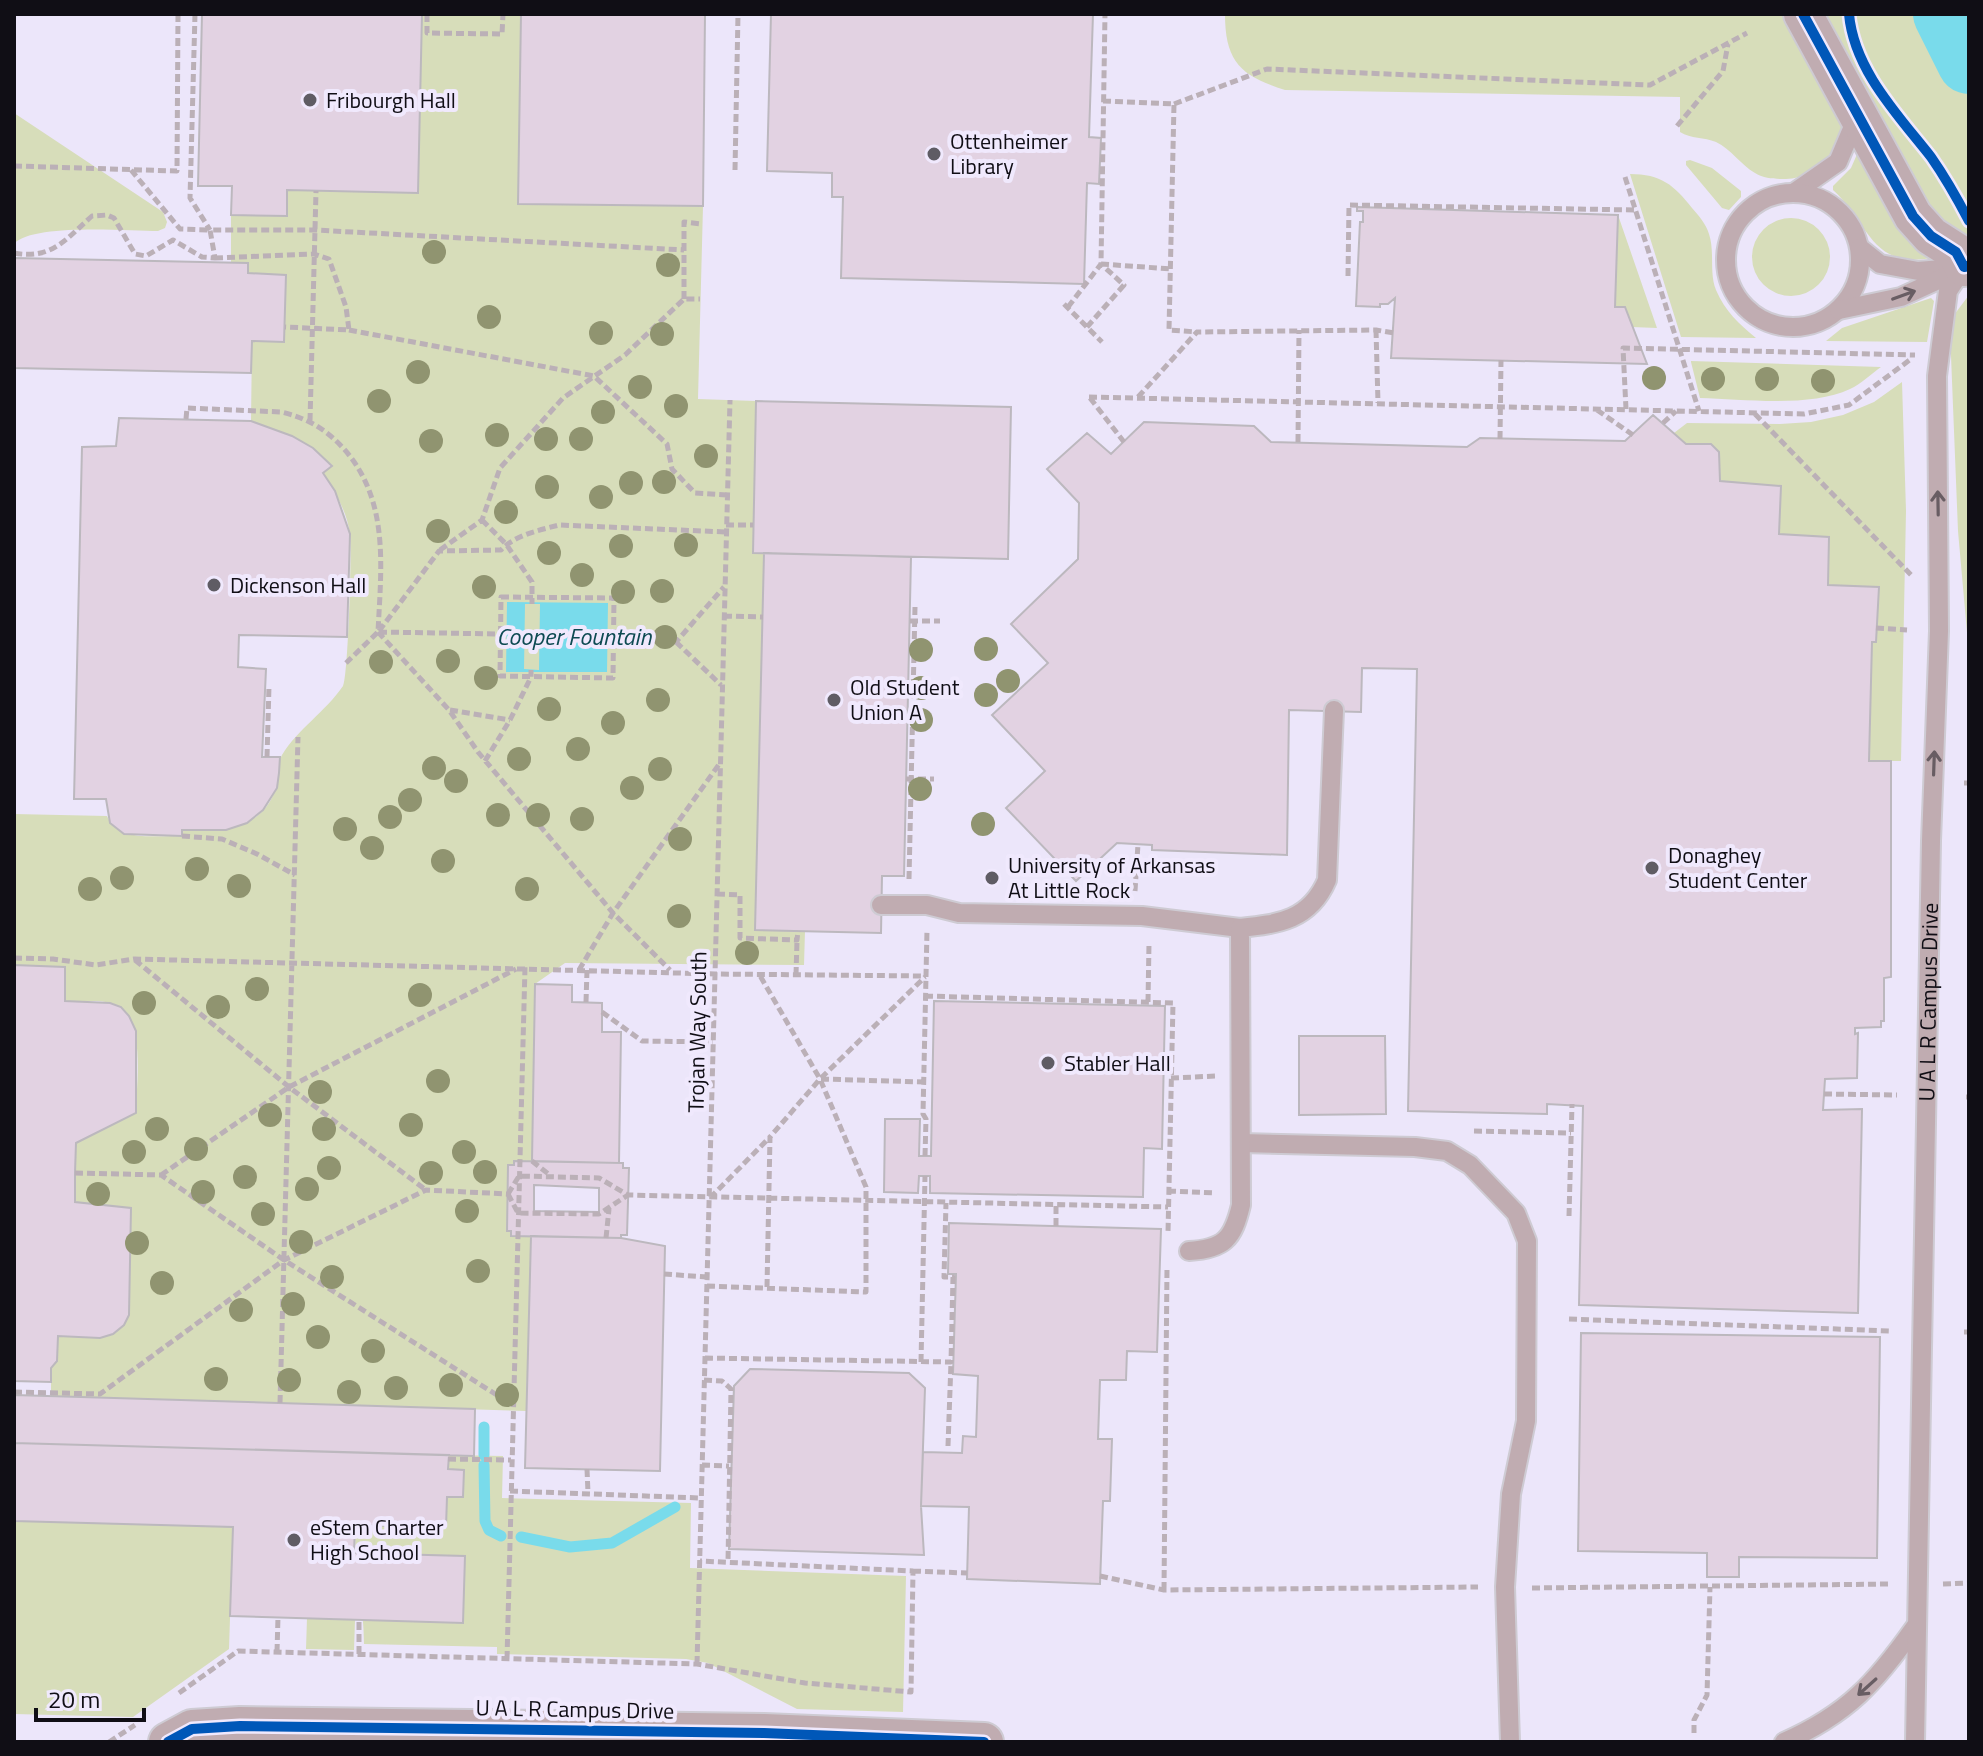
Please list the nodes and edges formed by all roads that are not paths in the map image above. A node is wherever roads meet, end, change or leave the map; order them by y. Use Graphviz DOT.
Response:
graph roads {
  1 [pos="1803,14"];
  2 [pos="1858,114"];
  3 [pos="1795,192"];
  4 [pos="1860,248"];
  5 [pos="1967,267"];
  6 [pos="1839,310"];
  7 [pos="1334,710"];
  8 [pos="881,905"];
  9 [pos="1240,928"];
  10 [pos="1241,1143"];
  11 [pos="1189,1251"];
  12 [pos="1915,1627"];
  13 [pos="155,1731"];
  14 [pos="852,1740"];
  15 [pos="984,1742"];
  16 [pos="1510,1742"];
  17 [pos="1784,1742"];
  18 [pos="1915,1742"];
  1 -- 2 [label="street"];
  2 -- 3 [label="lane"];
  2 -- 5 [label="street"];
  3 -- 4 [label="lane"];
  3 -- 6 [label="lane"];
  4 -- 5 [label="lane"];
  4 -- 6 [label="lane"];
  6 -- 5 [label="lane, one-way"];
  12 -- 5 [label="lane, U A L R Campus Drive, one-way"];
  7 -- 9 [label="lane"];
  8 -- 9 [label="lane"];
  9 -- 10 [label="lane"];
  10 -- 11 [label="lane"];
  10 -- 16 [label="lane"];
  12 -- 17 [label="lane, one-way"];
  12 -- 18 [label="lane, U A L R Campus Drive"];
  13 -- 14 [label="street, U A L R Campus Drive"];
  14 -- 15 [label="street, U A L R Campus Drive"];
}
